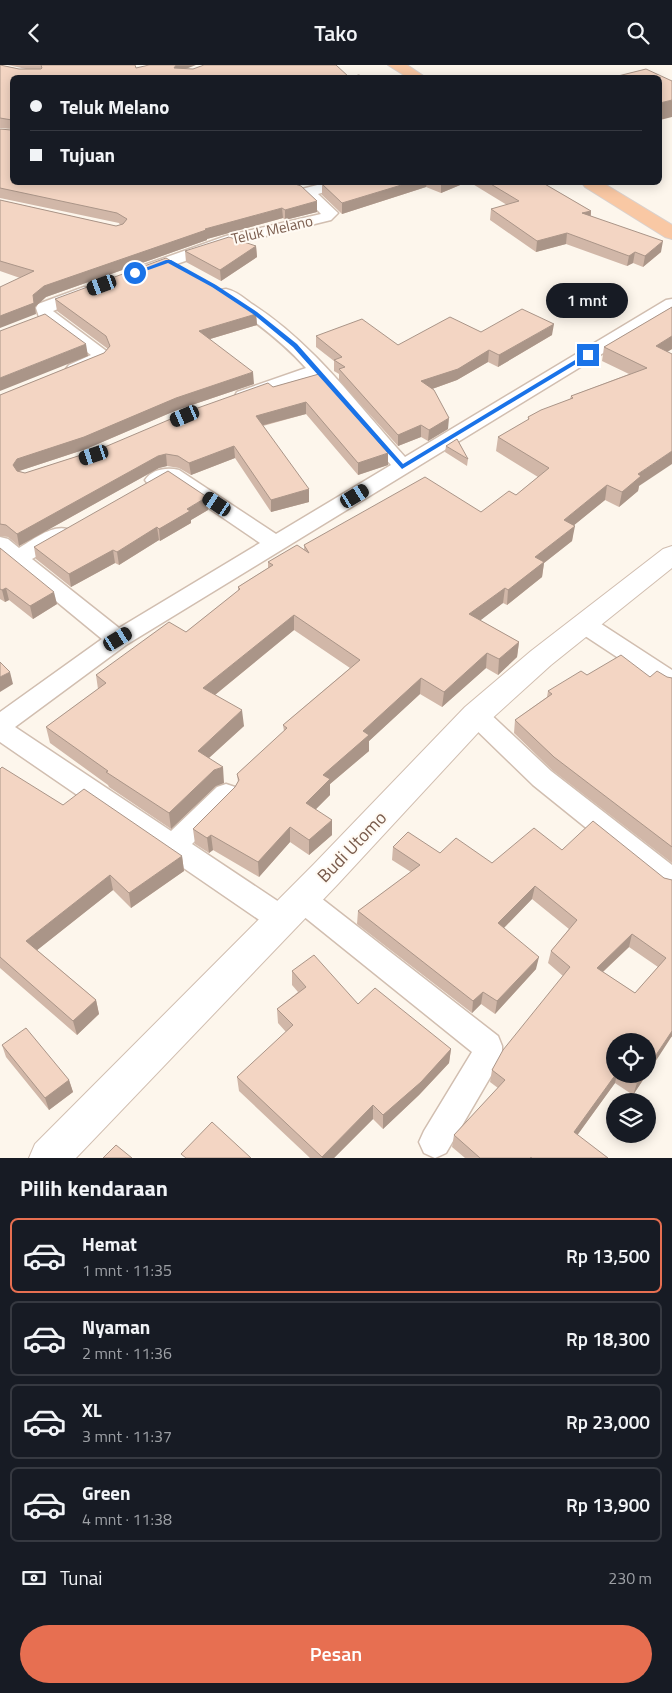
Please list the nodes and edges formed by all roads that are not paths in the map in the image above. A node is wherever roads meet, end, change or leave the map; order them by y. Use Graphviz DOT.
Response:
graph roads {
  1 [pos="396,65"];
  2 [pos="414,75"];
  3 [pos="327,185"];
  4 [pos="594,185"];
  5 [pos="672,233"];
  6 [pos="168,261"];
  7 [pos="191,274"];
  8 [pos="124,277"];
  9 [pos="214,286"];
  10 [pos="97,287"];
  11 [pos="672,304"];
  12 [pos="49,316"];
  13 [pos="33,323"];
  14 [pos="318,370"];
  15 [pos="63,374"];
  16 [pos="230,401"];
  17 [pos="402,467"];
  18 [pos="138,490"];
  19 [pos="78,524"];
  20 [pos="0,544"];
  21 [pos="276,544"];
  22 [pos="672,555"];
  23 [pos="18,558"];
  24 [pos="584,624"];
  25 [pos="118,639"];
  26 [pos="672,682"];
  27 [pos="476,715"];
  28 [pos="0,725"];
  29 [pos="0,729"];
  30 [pos="226,795"];
  31 [pos="173,846"];
  32 [pos="672,881"];
  33 [pos="292,909"];
  34 [pos="435,1142"];
  35 [pos="49,1158"];
  1 -- 2 [label="highway"];
  3 -- 6 [label="street, Teluk Melano"];
  4 -- 5 [label="highway"];
  6 -- 7 [label="street"];
  6 -- 8 [label="street, Teluk Melano"];
  9 -- 14 [label="street"];
  10 -- 12 [label="street"];
  11 -- 17 [label="street"];
  12 -- 13 [label="street"];
  12 -- 15 [label="street"];
  14 -- 16 [label="street"];
  14 -- 17 [label="street"];
  17 -- 21 [label="street"];
  18 -- 21 [label="street"];
  19 -- 23 [label="street"];
  20 -- 23 [label="street"];
  21 -- 25 [label="street"];
  22 -- 24 [label="street, Budi Utomo"];
  23 -- 25 [label="street"];
  24 -- 26 [label="street"];
  24 -- 27 [label="street, Budi Utomo"];
  25 -- 28 [label="street"];
  27 -- 32 [label="street"];
  27 -- 33 [label="street, Budi Utomo"];
  29 -- 31 [label="street"];
  30 -- 31 [label="street"];
  31 -- 33 [label="street"];
  33 -- 34 [label="street"];
  33 -- 35 [label="street, Budi Utomo"];
}
